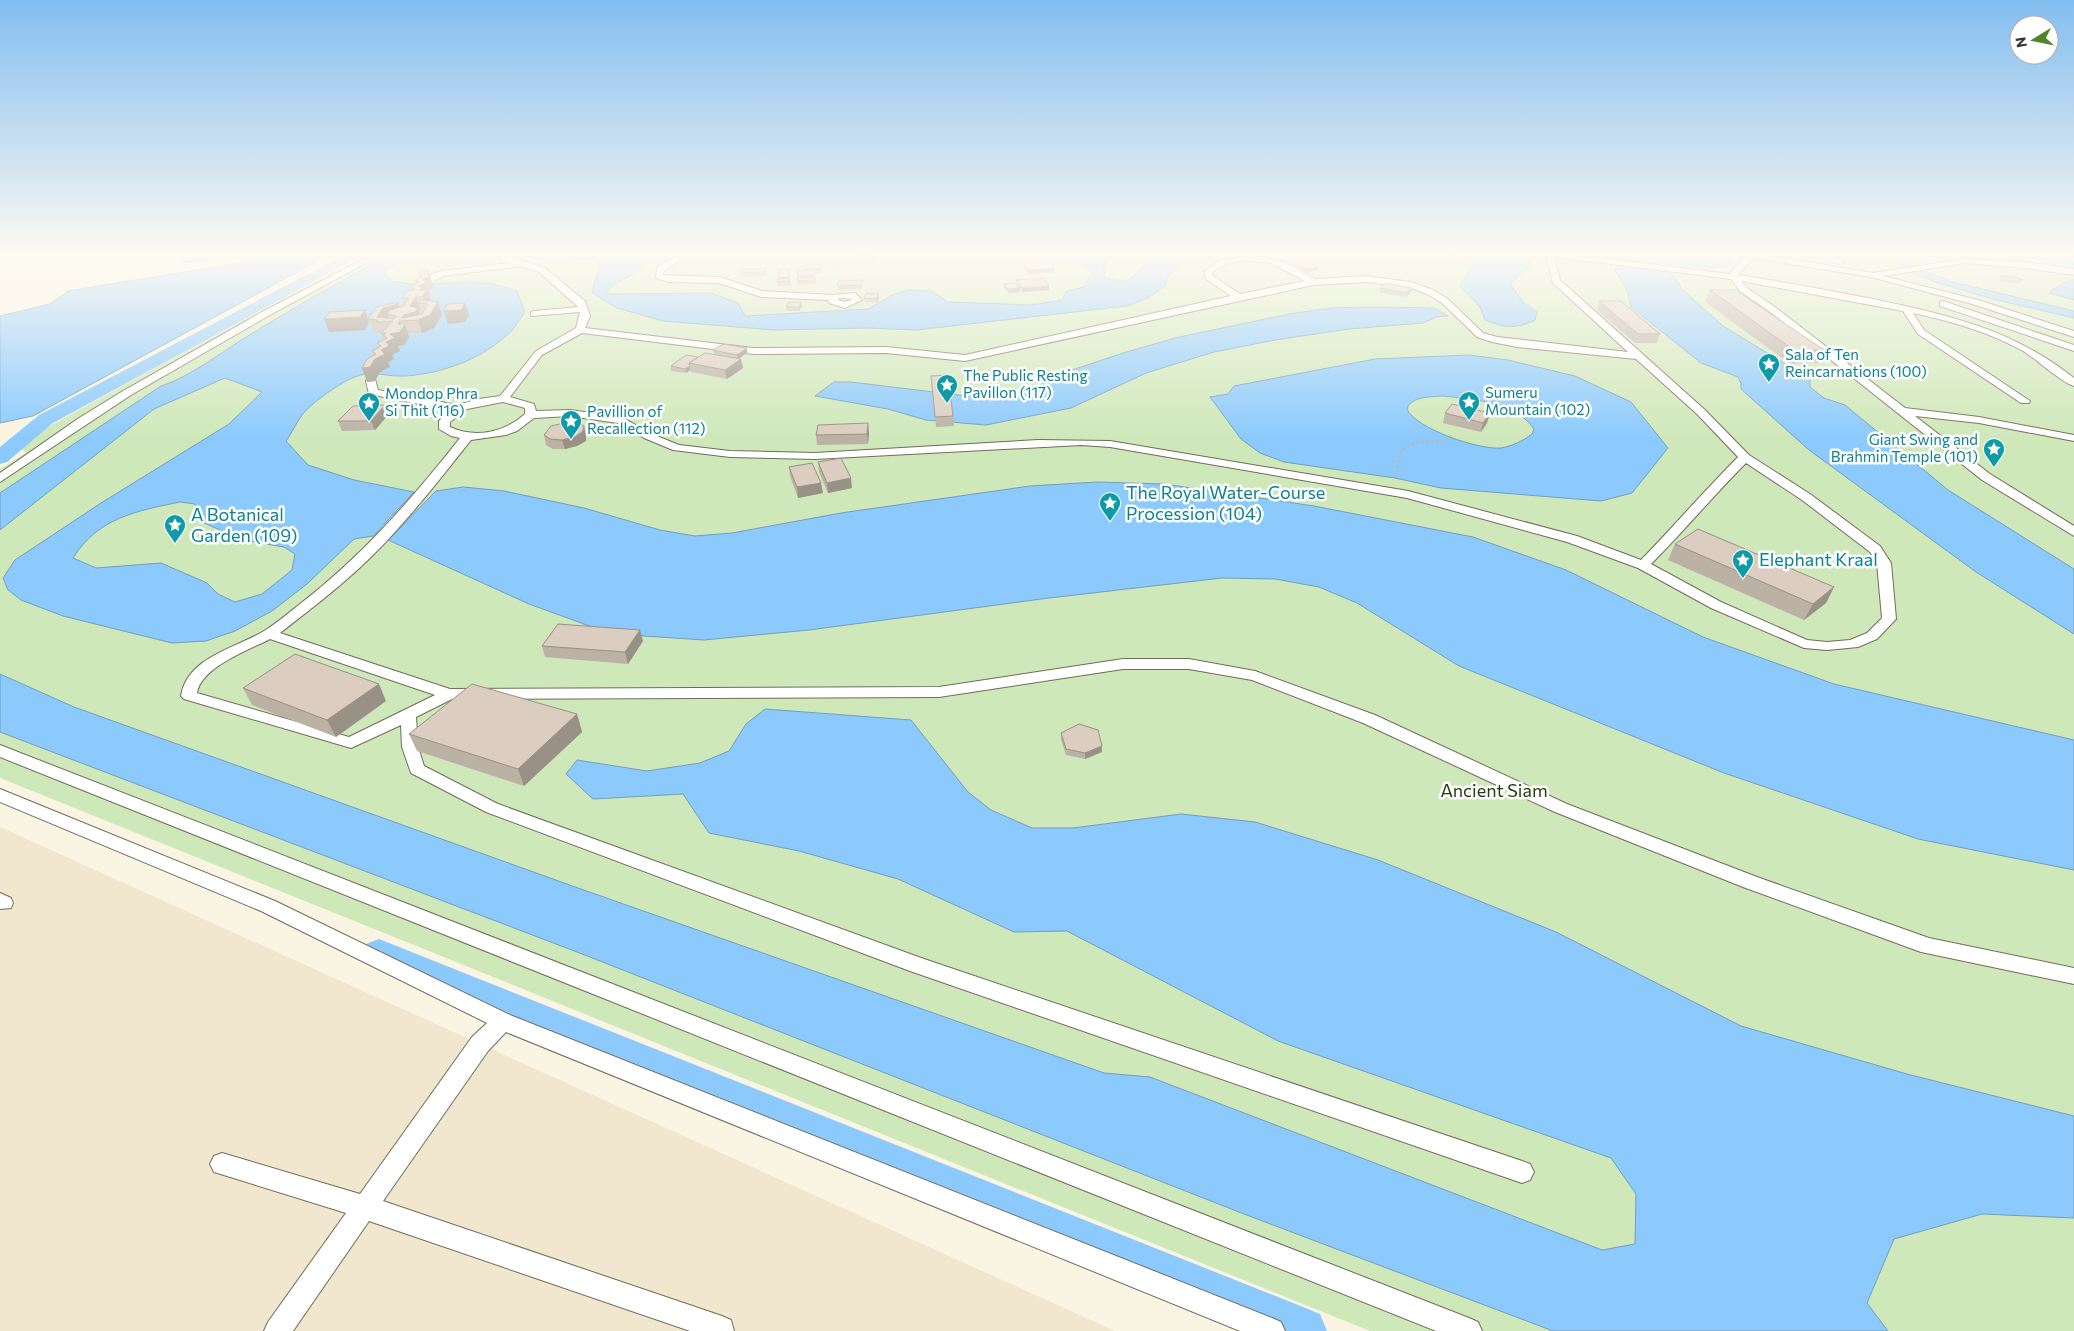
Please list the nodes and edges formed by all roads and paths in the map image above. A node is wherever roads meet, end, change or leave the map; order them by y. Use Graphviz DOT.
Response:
graph roads {
  1 [pos="265,314"];
  2 [pos="585,314"];
  3 [pos="1165,314"];
  4 [pos="1458,314"];
  5 [pos="1591,314"];
  6 [pos="1779,314"];
  7 [pos="1909,314"];
  8 [pos="1926,314"];
  9 [pos="1977,314"];
  10 [pos="2012,314"];
  11 [pos="580,330"];
  12 [pos="2074,334"];
  13 [pos="2074,348"];
  14 [pos="1636,356"];
  15 [pos="371,381"];
  16 [pos="2074,383"];
  17 [pos="503,399"];
  18 [pos="2025,401"];
  19 [pos="459,409"];
  20 [pos="1904,411"];
  21 [pos="531,415"];
  22 [pos="468,436"];
  23 [pos="1451,436"];
  24 [pos="2074,438"];
  25 [pos="1745,457"];
  26 [pos="0,478"];
  27 [pos="1395,478"];
  28 [pos="2074,532"];
  29 [pos="1643,565"];
  30 [pos="269,634"];
  31 [pos="449,694"];
  32 [pos="408,713"];
  33 [pos="0,752"];
  34 [pos="0,795"];
  35 [pos="2074,976"];
  36 [pos="503,1021"];
  37 [pos="222,1164"];
  38 [pos="1522,1172"];
  39 [pos="364,1207"];
  40 [pos="722,1329"];
  41 [pos="277,1331"];
  42 [pos="1272,1331"];
  43 [pos="1469,1331"];
  1 -- 26 [label="lane"];
  2 -- 11 [label="lane"];
  3 -- 11 [label="lane"];
  4 -- 14 [label="lane"];
  5 -- 14 [label="lane"];
  6 -- 20 [label="lane"];
  7 -- 18 [label="lane"];
  8 -- 16 [label="lane"];
  9 -- 13 [label="lane"];
  10 -- 12 [label="lane"];
  11 -- 17 [label="lane"];
  14 -- 25 [label="lane"];
  15 -- 19 [label="lane"];
  17 -- 19 [label="lane"];
  17 -- 21 [label="lane"];
  19 -- 22 [label="lane"];
  20 -- 24 [label="lane"];
  20 -- 28 [label="lane"];
  21 -- 22 [label="lane"];
  21 -- 29 [label="lane"];
  22 -- 30 [label="lane"];
  23 -- 27 [label="path"];
  25 -- 29 [label="lane"];
  25 -- 29 [label="lane"];
  30 -- 31 [label="lane"];
  30 -- 32 [label="lane"];
  31 -- 32 [label="lane"];
  31 -- 35 [label="lane"];
  32 -- 38 [label="lane"];
  33 -- 43 [label="lane"];
  34 -- 36 [label="lane"];
  36 -- 39 [label="lane"];
  36 -- 42 [label="lane"];
  37 -- 39 [label="lane"];
  39 -- 40 [label="lane"];
  39 -- 41 [label="lane"];
}
